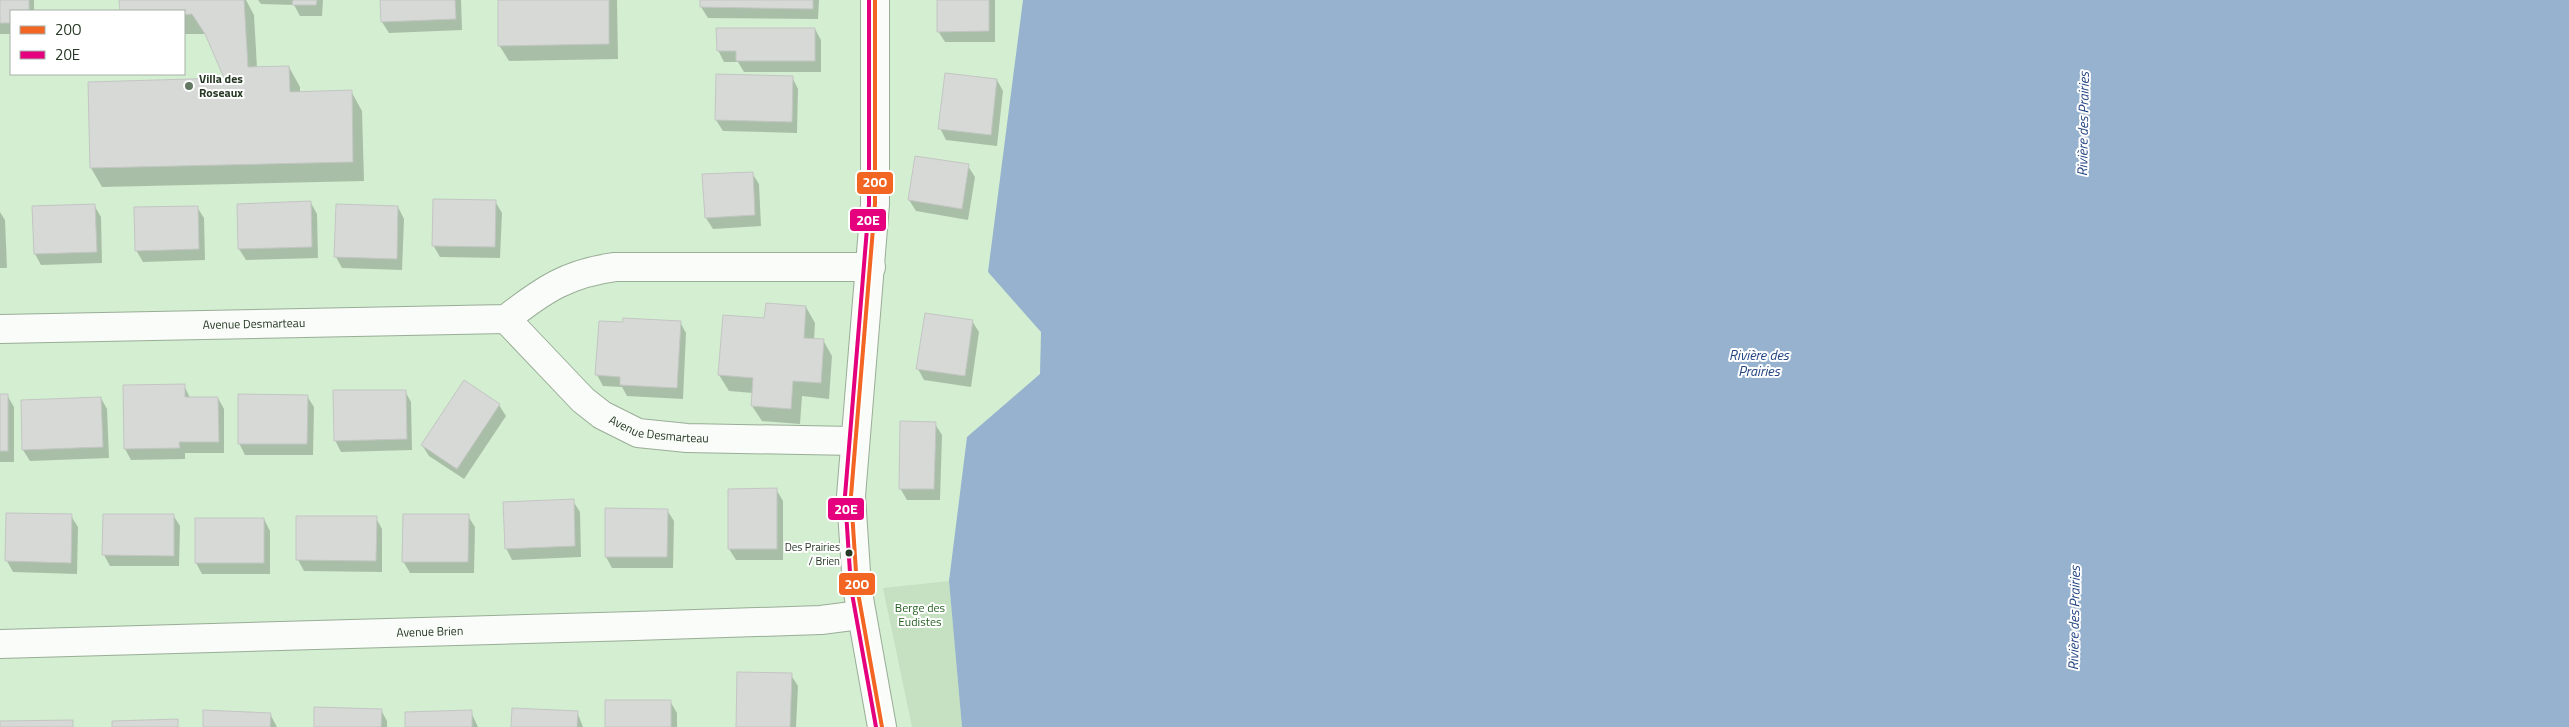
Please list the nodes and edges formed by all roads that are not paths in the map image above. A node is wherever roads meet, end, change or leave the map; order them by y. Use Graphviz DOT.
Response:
graph roads {
  1 [pos="875,0"];
  2 [pos="871,267"];
  3 [pos="506,319"];
  4 [pos="0,329"];
  5 [pos="854,441"];
  6 [pos="860,615"];
  7 [pos="0,644"];
  8 [pos="882,727"];
  1 -- 2 [label="street"];
  2 -- 3 [label="street"];
  2 -- 5 [label="street"];
  3 -- 4 [label="street, Avenue Desmarteau"];
  3 -- 5 [label="street, Avenue Desmarteau"];
  5 -- 6 [label="street"];
  6 -- 7 [label="street, Avenue Brien"];
  6 -- 8 [label="street"];
}
